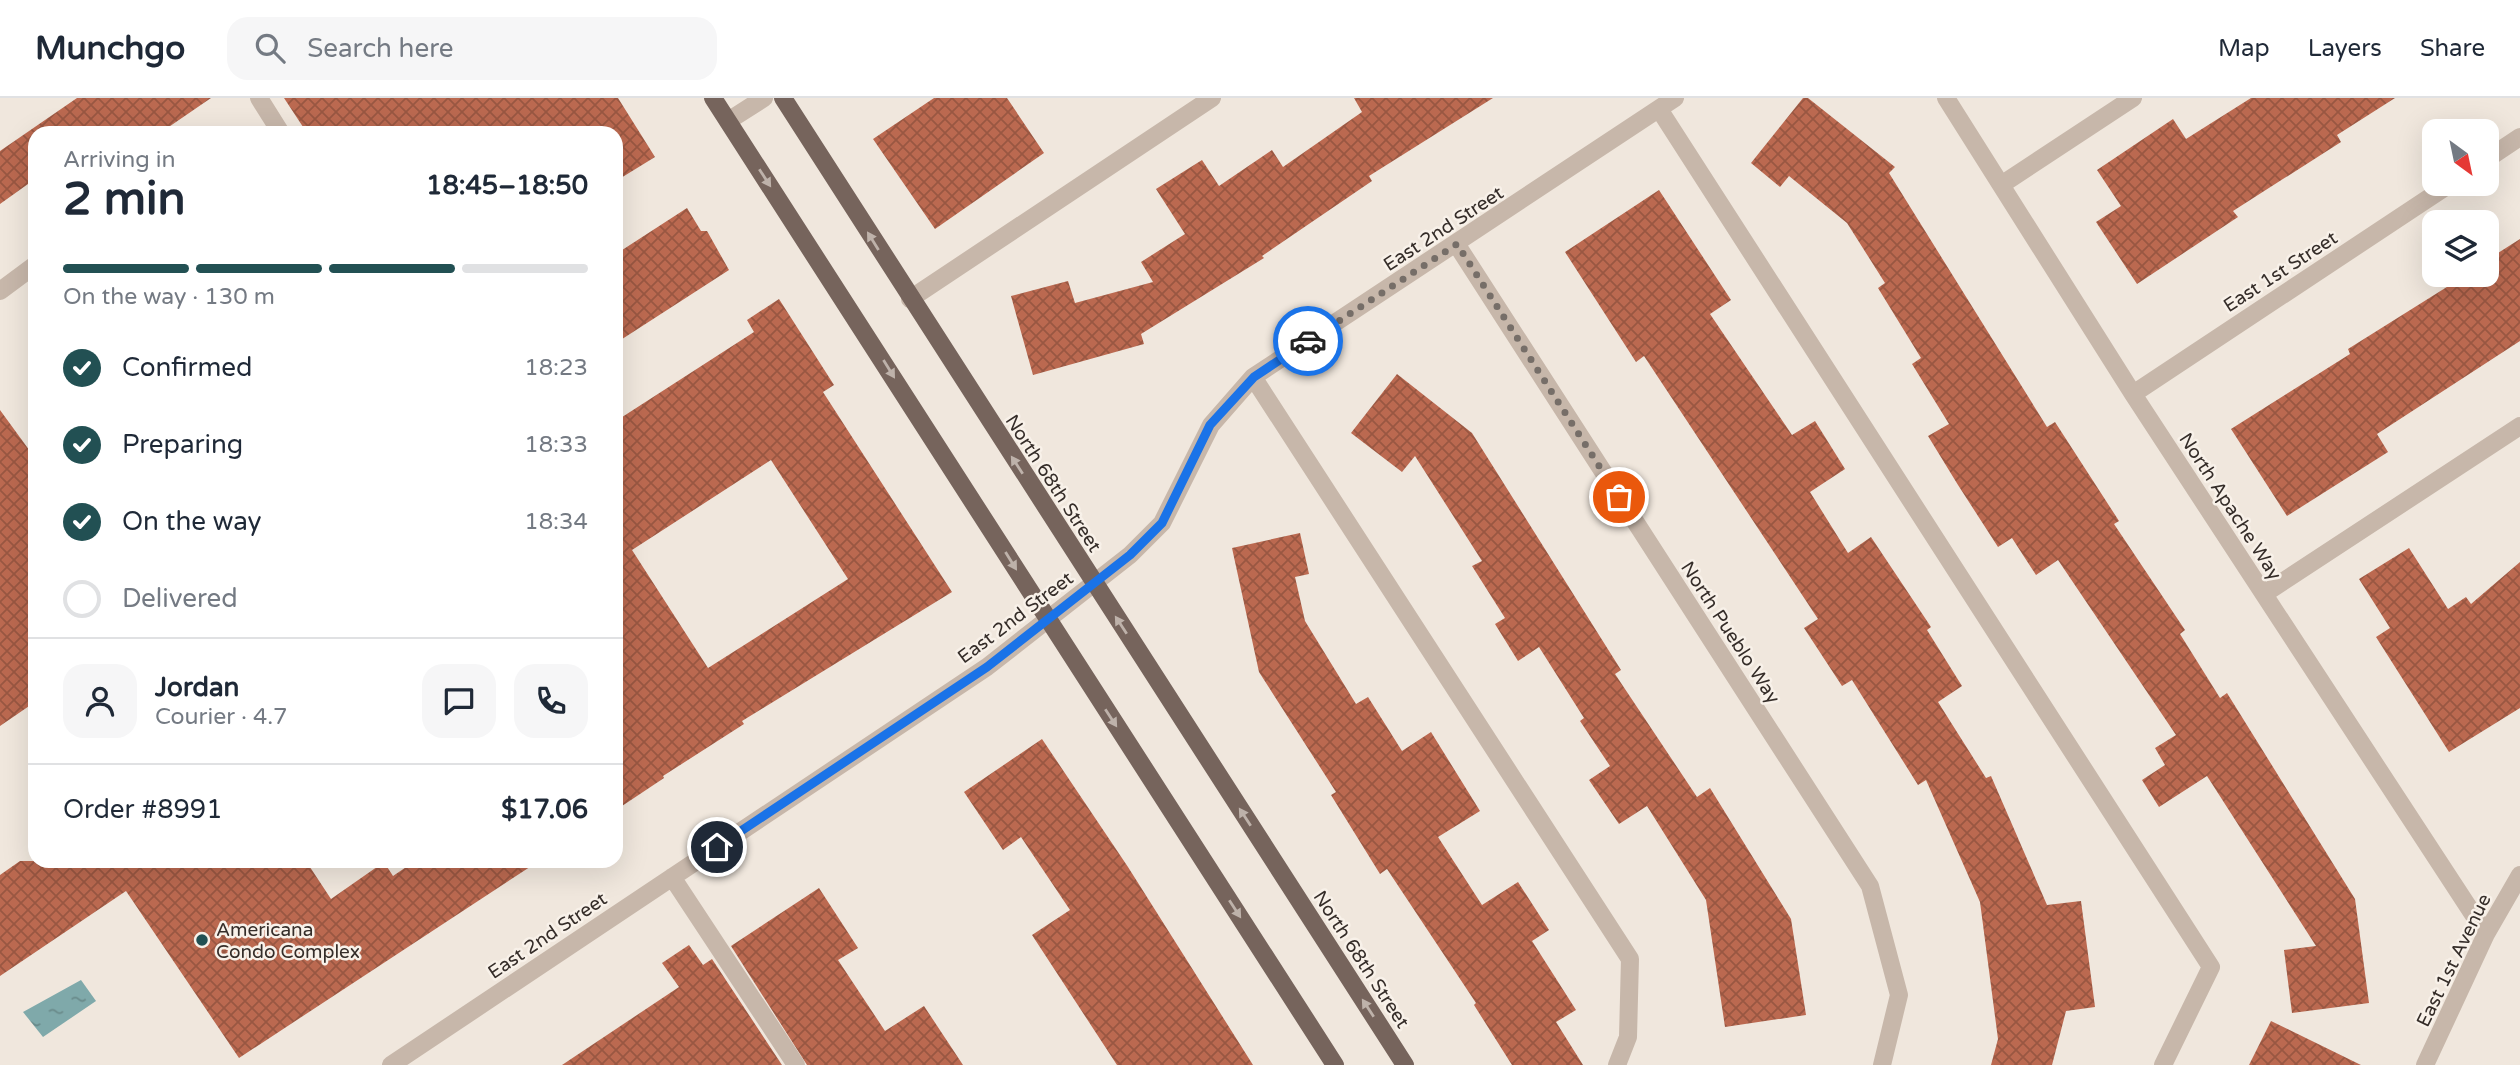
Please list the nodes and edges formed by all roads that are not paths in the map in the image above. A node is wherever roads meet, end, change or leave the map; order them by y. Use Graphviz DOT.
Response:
graph roads {
  1 [pos="259,98"];
  2 [pos="713,98"];
  3 [pos="764,98"];
  4 [pos="783,98"];
  5 [pos="1212,98"];
  6 [pos="1675,98"];
  7 [pos="1946,98"];
  8 [pos="2133,98"];
  9 [pos="1659,109"];
  10 [pos="728,121"];
  11 [pos="277,126"];
  12 [pos="2520,138"];
  13 [pos="2499,151"];
  14 [pos="2001,185"];
  15 [pos="2432,196"];
  16 [pos="1457,244"];
  17 [pos="28,270"];
  18 [pos="0,291"];
  19 [pos="910,299"];
  20 [pos="1254,377"];
  21 [pos="2133,394"];
  22 [pos="2520,426"];
  23 [pos="1094,584"];
  24 [pos="2264,594"];
  25 [pos="1048,620"];
  26 [pos="2520,875"];
  27 [pos="672,877"];
  28 [pos="2486,934"];
  29 [pos="391,1065"];
  30 [pos="796,1065"];
  31 [pos="1335,1065"];
  32 [pos="1405,1065"];
  33 [pos="1617,1065"];
  34 [pos="1882,1065"];
  35 [pos="2163,1065"];
  36 [pos="2425,1065"];
  1 -- 11 [label="street"];
  2 -- 10 [label="main road"];
  3 -- 10 [label="street"];
  19 -- 4 [label="main road, North 68th Street, one-way"];
  5 -- 19 [label="street"];
  6 -- 9 [label="street, East 2nd Street"];
  7 -- 14 [label="street, North Apache Way"];
  8 -- 14 [label="street"];
  9 -- 16 [label="street, East 2nd Street"];
  9 -- 35 [label="street"];
  10 -- 25 [label="main road, one-way"];
  12 -- 13 [label="street"];
  14 -- 21 [label="street, North Apache Way"];
  15 -- 21 [label="street, East 1st Street"];
  16 -- 20 [label="street, East 2nd Street"];
  16 -- 34 [label="street, North Pueblo Way"];
  17 -- 18 [label="street"];
  23 -- 19 [label="main road, North 68th Street, one-way"];
  20 -- 23 [label="street, East 2nd Street"];
  20 -- 33 [label="street"];
  21 -- 24 [label="street, North Apache Way"];
  22 -- 24 [label="street"];
  23 -- 25 [label="street, East 2nd Street"];
  32 -- 23 [label="main road, North 68th Street, one-way"];
  24 -- 28 [label="street, North Apache Way"];
  25 -- 27 [label="street, East 2nd Street"];
  25 -- 31 [label="main road, one-way"];
  26 -- 28 [label="street, East 1st Avenue"];
  27 -- 29 [label="street, East 2nd Street"];
  27 -- 30 [label="street"];
  28 -- 36 [label="street, East 1st Avenue"];
}
